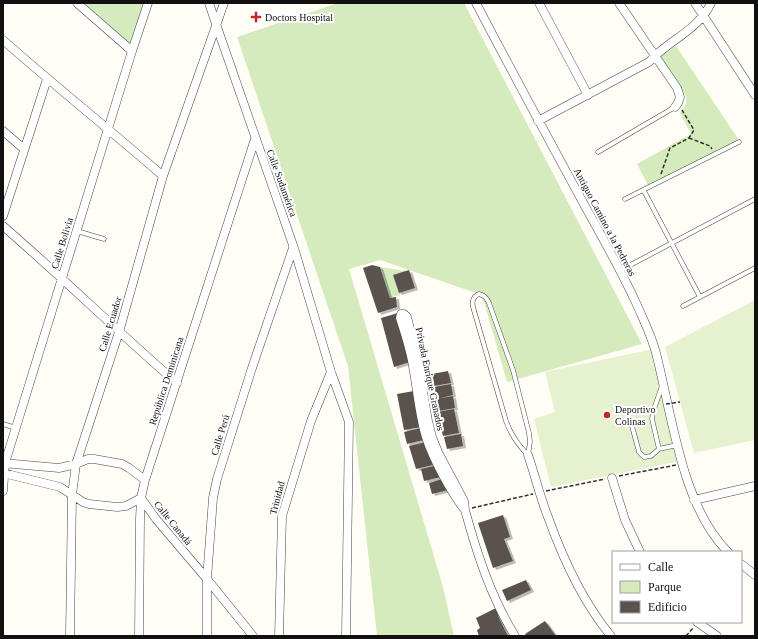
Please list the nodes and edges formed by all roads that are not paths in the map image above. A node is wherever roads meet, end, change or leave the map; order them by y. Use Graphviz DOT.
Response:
graph roads {
  1 [pos="77,3"];
  2 [pos="148,3"];
  3 [pos="209,3"];
  4 [pos="224,3"];
  5 [pos="476,3"];
  6 [pos="538,3"];
  7 [pos="619,3"];
  8 [pos="694,3"];
  9 [pos="711,3"];
  10 [pos="703,16"];
  11 [pos="217,27"];
  12 [pos="3,40"];
  13 [pos="132,51"];
  14 [pos="655,54"];
  15 [pos="47,79"];
  16 [pos="755,94"];
  17 [pos="588,95"];
  18 [pos="676,105"];
  19 [pos="538,121"];
  20 [pos="108,128"];
  21 [pos="3,132"];
  22 [pos="255,139"];
  23 [pos="739,142"];
  24 [pos="24,149"];
  25 [pos="598,152"];
  26 [pos="163,176"];
  27 [pos="644,191"];
  28 [pos="625,199"];
  29 [pos="755,199"];
  30 [pos="3,216"];
  31 [pos="3,226"];
  32 [pos="77,231"];
  33 [pos="104,239"];
  34 [pos="672,243"];
  35 [pos="294,248"];
  36 [pos="755,268"];
  37 [pos="621,270"];
  38 [pos="62,278"];
  39 [pos="700,297"];
  40 [pos="683,306"];
  41 [pos="119,332"];
  42 [pos="331,372"];
  43 [pos="177,383"];
  44 [pos="663,383"];
  45 [pos="3,424"];
  46 [pos="632,426"];
  47 [pos="16,428"];
  48 [pos="678,445"];
  49 [pos="659,449"];
  50 [pos="528,455"];
  51 [pos="4,463"];
  52 [pos="76,464"];
  53 [pos="3,473"];
  54 [pos="612,478"];
  55 [pos="145,480"];
  56 [pos="755,486"];
  57 [pos="3,491"];
  58 [pos="72,495"];
  59 [pos="141,498"];
  60 [pos="694,500"];
  61 [pos="465,510"];
  62 [pos="640,551"];
  63 [pos="727,551"];
  64 [pos="742,565"];
  65 [pos="755,575"];
  66 [pos="207,579"];
  67 [pos="698,623"];
  68 [pos="513,635"];
  69 [pos="70,636"];
  70 [pos="139,636"];
  71 [pos="207,636"];
  72 [pos="253,636"];
  73 [pos="279,636"];
  74 [pos="346,636"];
  75 [pos="611,636"];
  76 [pos="717,636"];
  1 -- 13 [label="street"];
  2 -- 13 [label="street, Calle Bolivia"];
  3 -- 11 [label="street, Calle Sudamérica"];
  4 -- 11 [label="street, Calle Ecuador"];
  5 -- 19 [label="street, Antiguo Camino a la Pedreras"];
  6 -- 17 [label="street"];
  7 -- 14 [label="street"];
  8 -- 10 [label="street"];
  9 -- 10 [label="street"];
  10 -- 14 [label="street"];
  10 -- 16 [label="street"];
  11 -- 22 [label="street, Calle Sudamérica"];
  11 -- 26 [label="street, Calle Ecuador"];
  12 -- 15 [label="street"];
  13 -- 20 [label="street, Calle Bolivia"];
  14 -- 17 [label="street"];
  14 -- 18 [label="street"];
  15 -- 20 [label="street"];
  15 -- 24 [label="street"];
  17 -- 19 [label="street"];
  18 -- 25 [label="lane"];
  19 -- 37 [label="street, Antiguo Camino a la Pedreras"];
  20 -- 26 [label="street"];
  20 -- 32 [label="street, Calle Bolivia"];
  21 -- 24 [label="street"];
  22 -- 35 [label="street, Calle Sudamérica"];
  22 -- 43 [label="street, República Dominicana"];
  23 -- 27 [label="lane"];
  24 -- 30 [label="street"];
  26 -- 41 [label="street, Calle Ecuador"];
  27 -- 28 [label="lane"];
  27 -- 34 [label="lane"];
  29 -- 34 [label="lane"];
  31 -- 38 [label="street"];
  32 -- 33 [label="lane"];
  32 -- 38 [label="street, Calle Bolivia"];
  34 -- 37 [label="lane"];
  34 -- 39 [label="lane"];
  35 -- 42 [label="street, Calle Sudamérica"];
  35 -- 66 [label="street, Calle Perú"];
  36 -- 39 [label="lane"];
  37 -- 44 [label="street, Antiguo Camino a la Pedreras"];
  38 -- 41 [label="street"];
  38 -- 47 [label="street, Calle Bolivia"];
  39 -- 40 [label="lane"];
  41 -- 43 [label="street"];
  41 -- 52 [label="street, Calle Ecuador"];
  42 -- 73 [label="street, Trinidad"];
  42 -- 74 [label="street, Calle Sudamérica"];
  43 -- 55 [label="street, República Dominicana"];
  44 -- 48 [label="street, Antiguo Camino a la Pedreras"];
  44 -- 49 [label="lane"];
  45 -- 47 [label="lane"];
  46 -- 49 [label="lane"];
  47 -- 51 [label="street, Calle Bolivia"];
  48 -- 49 [label="lane"];
  48 -- 60 [label="street, Antiguo Camino a la Pedreras"];
  50 -- 50 [label="lane"];
  50 -- 75 [label="street"];
  51 -- 52 [label="street"];
  51 -- 53 [label="street, Calle Bolivia"];
  52 -- 55 [label="street"];
  52 -- 58 [label="street, Calle Ecuador"];
  53 -- 57 [label="street, Calle Bolivia"];
  53 -- 58 [label="street, Calle Canadá"];
  54 -- 62 [label="street"];
  55 -- 59 [label="street, República Dominicana"];
  56 -- 60 [label="street"];
  58 -- 59 [label="street, Calle Canadá"];
  58 -- 69 [label="street, Calle Ecuador"];
  59 -- 66 [label="street, Calle Canadá"];
  59 -- 70 [label="street, República Dominicana"];
  60 -- 63 [label="street, Antiguo Camino a la Pedreras"];
  61 -- 61 [label="street, Privada Enrique Granados"];
  61 -- 68 [label="street"];
  64 -- 65 [label="street"];
  66 -- 71 [label="street, Calle Perú"];
  66 -- 72 [label="street, Calle Canadá"];
  67 -- 76 [label="street"];
}
